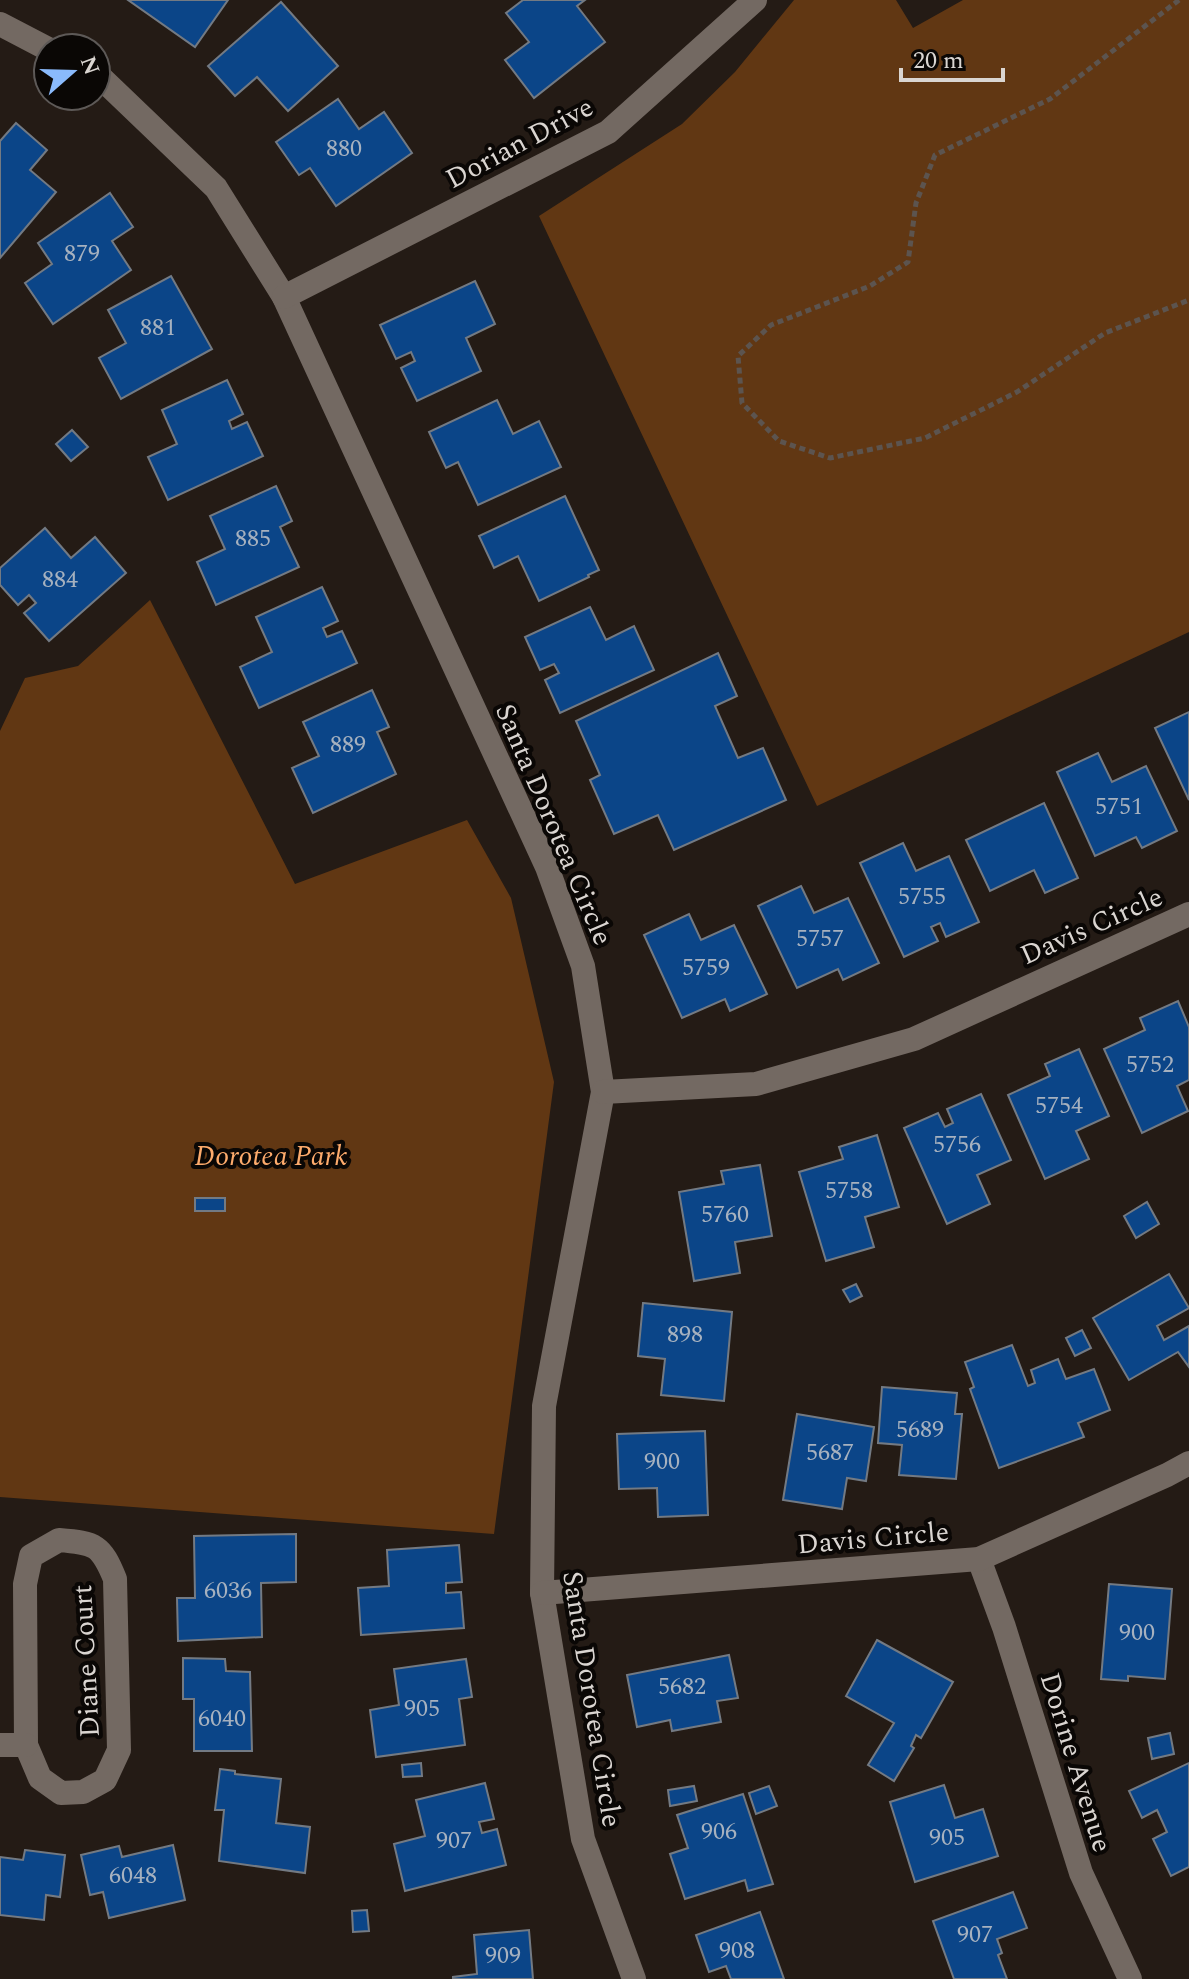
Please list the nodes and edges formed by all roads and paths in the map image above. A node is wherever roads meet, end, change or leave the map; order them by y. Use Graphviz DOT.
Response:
graph roads {
  1 [pos="755,0"];
  2 [pos="1179,0"];
  3 [pos="0,24"];
  4 [pos="32,41"];
  5 [pos="112,88"];
  6 [pos="284,297"];
  7 [pos="1189,300"];
  8 [pos="1189,914"];
  9 [pos="603,1092"];
  10 [pos="1189,1463"];
  11 [pos="979,1559"];
  12 [pos="542,1593"];
  13 [pos="0,1745"];
  14 [pos="26,1745"];
  15 [pos="634,1979"];
  16 [pos="1130,1979"];
  1 -- 6 [label="street, Dorian Drive"];
  2 -- 7 [label="path"];
  3 -- 4 [label="street"];
  5 -- 6 [label="street, Santa Dorotea Circle"];
  6 -- 9 [label="street, Santa Dorotea Circle"];
  8 -- 9 [label="street, Davis Circle"];
  9 -- 12 [label="street, Santa Dorotea Circle"];
  10 -- 11 [label="street, Davis Circle"];
  11 -- 12 [label="street, Davis Circle"];
  11 -- 16 [label="street, Dorine Avenue"];
  12 -- 15 [label="street, Santa Dorotea Circle"];
  13 -- 14 [label="street"];
  14 -- 14 [label="street, Diane Court"];
}
